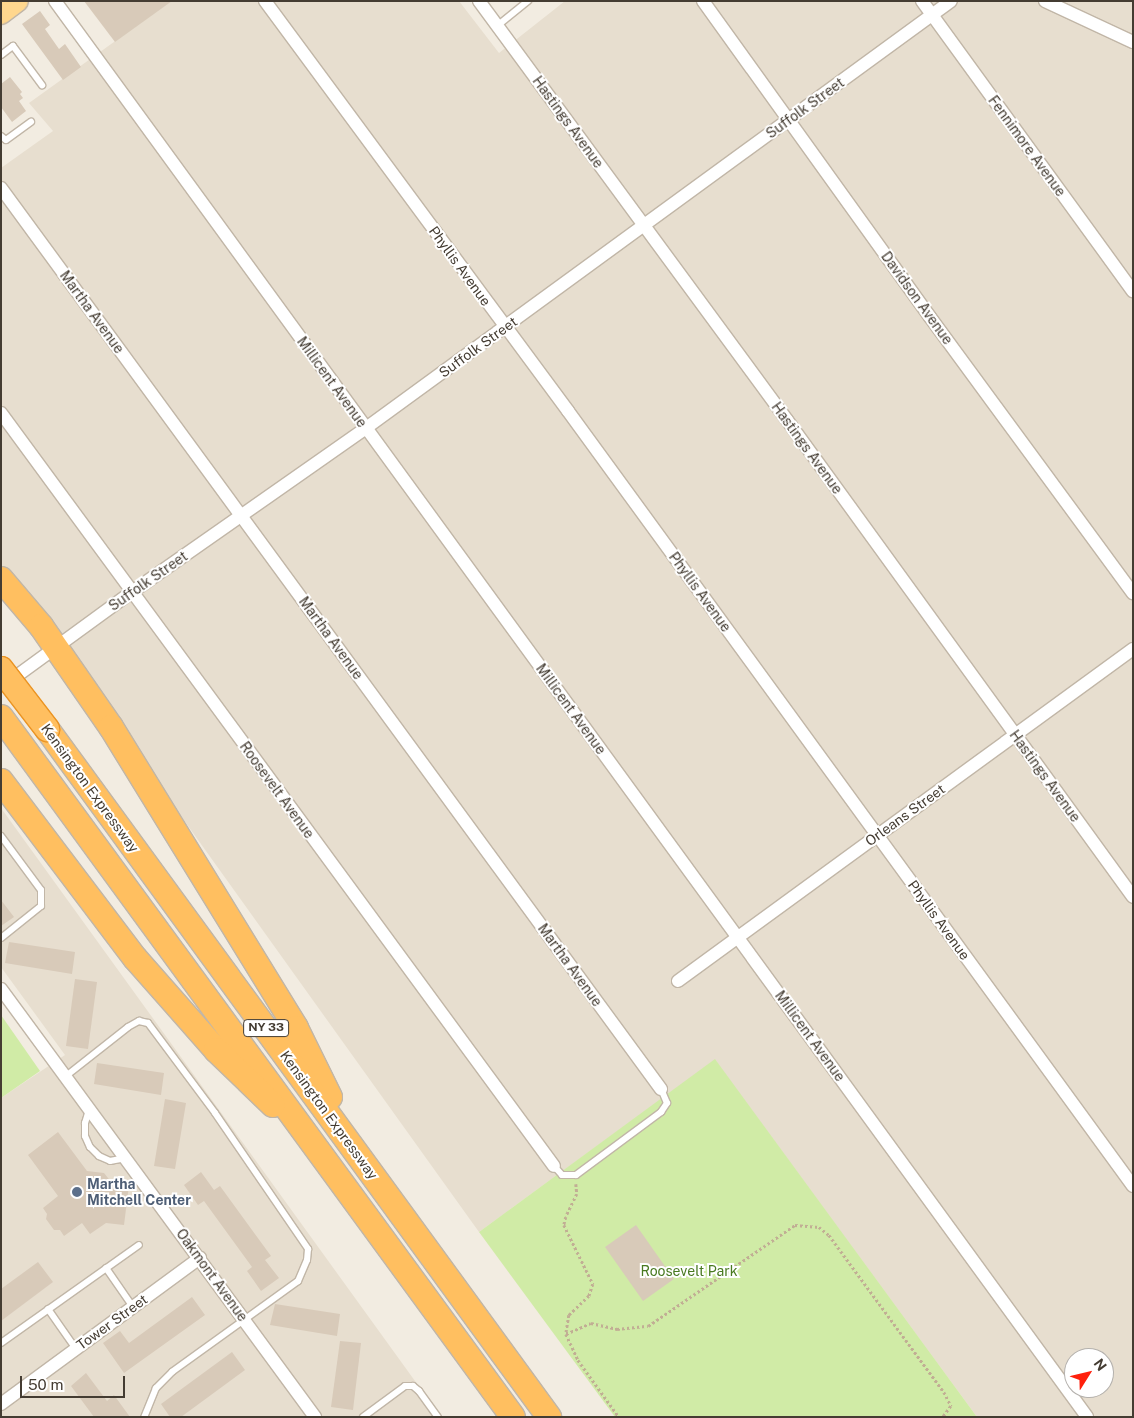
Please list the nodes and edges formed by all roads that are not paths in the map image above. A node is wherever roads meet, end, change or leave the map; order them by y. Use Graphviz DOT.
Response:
graph roads {
  1 [pos="18,1"];
  2 [pos="55,1"];
  3 [pos="265,1"];
  4 [pos="479,1"];
  5 [pos="703,1"];
  6 [pos="922,1"];
  7 [pos="951,1"];
  8 [pos="1045,1"];
  9 [pos="525,2"];
  10 [pos="1,14"];
  11 [pos="932,15"];
  12 [pos="497,26"];
  13 [pos="1133,42"];
  14 [pos="1,55"];
  15 [pos="42,85"];
  16 [pos="788,120"];
  17 [pos="31,122"];
  18 [pos="1,136"];
  19 [pos="1,188"];
  20 [pos="644,225"];
  21 [pos="1133,290"];
  22 [pos="505,327"];
  23 [pos="1,413"];
  24 [pos="366,428"];
  25 [pos="241,516"];
  26 [pos="1,579"];
  27 [pos="132,592"];
  28 [pos="1133,593"];
  29 [pos="56,647"];
  30 [pos="1133,649"];
  31 [pos="1,669"];
  32 [pos="1,687"];
  33 [pos="1,716"];
  34 [pos="1015,735"];
  35 [pos="1,781"];
  36 [pos="878,835"];
  37 [pos="1,836"];
  38 [pos="1133,897"];
  39 [pos="738,937"];
  40 [pos="1,938"];
  41 [pos="678,981"];
  42 [pos="1,988"];
  43 [pos="66,1076"];
  44 [pos="661,1089"];
  45 [pos="90,1109"];
  46 [pos="320,1151"];
  47 [pos="360,1156"];
  48 [pos="126,1158"];
  49 [pos="554,1166"];
  50 [pos="1133,1186"];
  51 [pos="140,1245"];
  52 [pos="200,1258"];
  53 [pos="106,1268"];
  54 [pos="133,1307"];
  55 [pos="48,1309"];
  56 [pos="245,1320"];
  57 [pos="1,1343"];
  58 [pos="76,1349"];
  59 [pos="1,1404"];
  60 [pos="144,1417"];
  61 [pos="315,1417"];
  62 [pos="363,1417"];
  63 [pos="438,1417"];
  64 [pos="513,1417"];
  65 [pos="549,1417"];
  66 [pos="1087,1417"];
  1 -- 10 [label="main road"];
  2 -- 24 [label="street, Millicent Avenue"];
  3 -- 22 [label="street, Phyllis Avenue"];
  4 -- 12 [label="street, Hastings Avenue"];
  5 -- 16 [label="street, Davidson Avenue"];
  6 -- 11 [label="street, Fennimore Avenue"];
  7 -- 11 [label="street, Suffolk Street"];
  8 -- 13 [label="street"];
  9 -- 12 [label="lane"];
  11 -- 16 [label="street, Suffolk Street"];
  11 -- 21 [label="street, Fennimore Avenue"];
  12 -- 20 [label="street, Hastings Avenue"];
  14 -- 15 [label="lane"];
  16 -- 20 [label="street, Suffolk Street"];
  16 -- 28 [label="street, Davidson Avenue"];
  17 -- 18 [label="lane"];
  19 -- 25 [label="street, Martha Avenue"];
  20 -- 22 [label="street, Suffolk Street"];
  20 -- 34 [label="street, Hastings Avenue"];
  22 -- 24 [label="street, Suffolk Street"];
  22 -- 36 [label="street, Phyllis Avenue"];
  23 -- 27 [label="street, Roosevelt Avenue"];
  24 -- 25 [label="street, Suffolk Street"];
  24 -- 39 [label="street, Millicent Avenue"];
  25 -- 27 [label="street, Suffolk Street"];
  25 -- 44 [label="street, Martha Avenue"];
  26 -- 29 [label="highway"];
  27 -- 29 [label="street, Suffolk Street"];
  27 -- 49 [label="street, Roosevelt Avenue"];
  29 -- 32 [label="street, Suffolk Street"];
  29 -- 47 [label="highway"];
  30 -- 34 [label="street, Orleans Street"];
  31 -- 47 [label="highway, Kensington Expressway / NY 33, bridge"];
  33 -- 46 [label="highway, Kensington Expressway / NY 33"];
  34 -- 36 [label="street, Orleans Street"];
  34 -- 38 [label="street, Hastings Avenue"];
  35 -- 46 [label="highway"];
  36 -- 39 [label="street, Orleans Street"];
  36 -- 50 [label="street, Phyllis Avenue"];
  37 -- 40 [label="lane"];
  39 -- 41 [label="street, Orleans Street"];
  39 -- 66 [label="street, Millicent Avenue"];
  42 -- 43 [label="street, Oakmont Avenue"];
  43 -- 45 [label="street, Oakmont Avenue"];
  43 -- 56 [label="lane"];
  44 -- 49 [label="lane"];
  45 -- 48 [label="street, Oakmont Avenue"];
  45 -- 48 [label="lane"];
  46 -- 64 [label="highway, Kensington Expressway / NY 33"];
  47 -- 65 [label="highway, Kensington Expressway / NY 33"];
  48 -- 52 [label="street, Oakmont Avenue"];
  51 -- 53 [label="lane"];
  52 -- 54 [label="street, Tower Street"];
  52 -- 56 [label="street, Oakmont Avenue"];
  53 -- 54 [label="lane"];
  53 -- 55 [label="lane"];
  54 -- 58 [label="street, Tower Street"];
  55 -- 57 [label="lane"];
  55 -- 58 [label="lane"];
  56 -- 60 [label="lane"];
  56 -- 61 [label="street, Oakmont Avenue"];
  58 -- 59 [label="street, Tower Street"];
  62 -- 63 [label="lane"];
}
